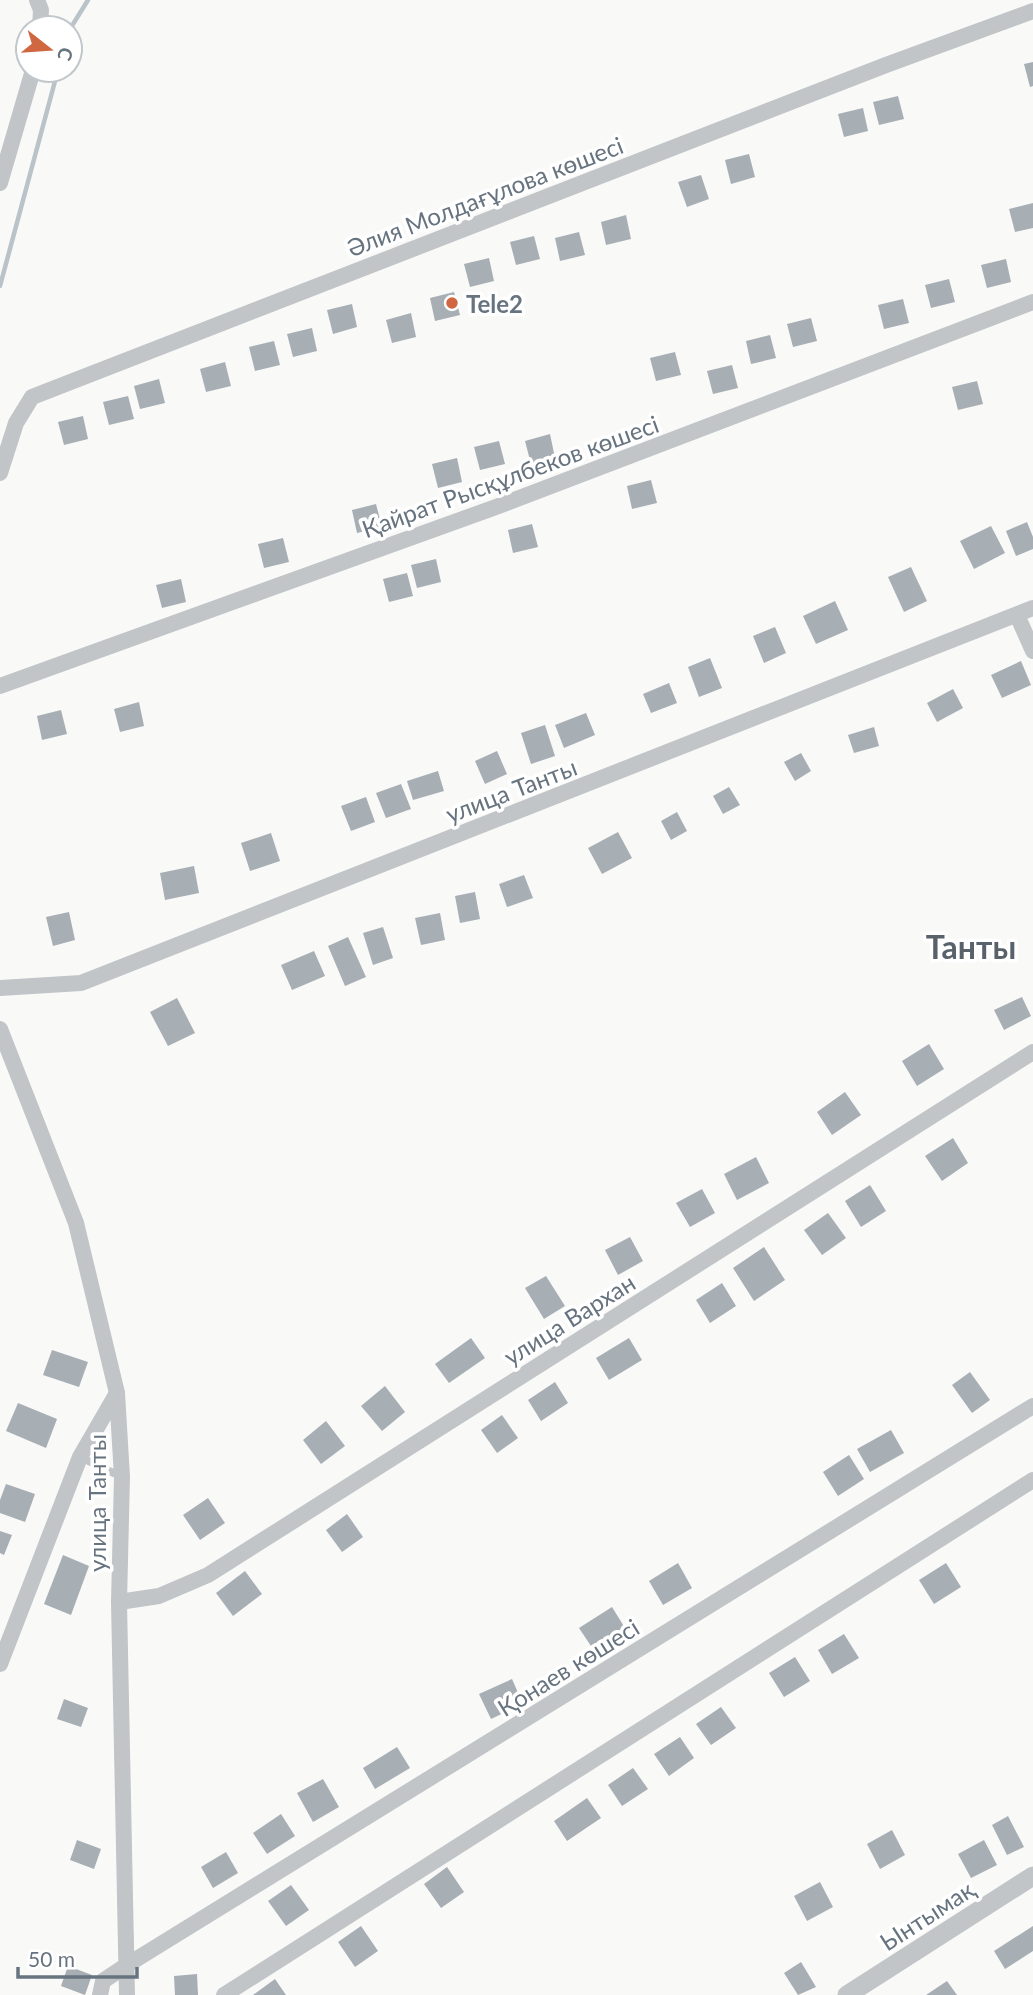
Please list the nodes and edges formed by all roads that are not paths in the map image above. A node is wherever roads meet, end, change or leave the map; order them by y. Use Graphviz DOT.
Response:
graph roads {
  1 [pos="1033,11"];
  2 [pos="29,84"];
  3 [pos="0,183"];
  4 [pos="1033,302"];
  5 [pos="0,473"];
  6 [pos="1033,608"];
  7 [pos="1017,615"];
  8 [pos="1033,651"];
  9 [pos="0,686"];
  10 [pos="0,988"];
  11 [pos="0,1029"];
  12 [pos="1033,1052"];
  13 [pos="117,1393"];
  14 [pos="1033,1406"];
  15 [pos="80,1457"];
  16 [pos="122,1477"];
  17 [pos="1033,1480"];
  18 [pos="119,1602"];
  19 [pos="0,1664"];
  20 [pos="1033,1876"];
  21 [pos="127,1965"];
  22 [pos="100,1995"];
  23 [pos="127,1995"];
  24 [pos="224,1995"];
  25 [pos="847,1995"];
  1 -- 5 [label="street, Әлия Молдағұлова көшесі"];
  2 -- 3 [label="street"];
  4 -- 9 [label="street, Қайрат Рысқұлбеков көшесі"];
  6 -- 7 [label="street, улица Танты"];
  7 -- 8 [label="street"];
  7 -- 10 [label="street, улица Танты"];
  11 -- 13 [label="street, улица Танты"];
  12 -- 18 [label="street, улица Вархан"];
  13 -- 15 [label="street"];
  13 -- 16 [label="street, улица Танты"];
  14 -- 21 [label="street, Қонаев көшесі"];
  15 -- 16 [label="lane"];
  15 -- 19 [label="street"];
  16 -- 18 [label="street, улица Танты"];
  17 -- 24 [label="street"];
  18 -- 21 [label="street, улица Танты"];
  20 -- 25 [label="street, Ынтымақ"];
  21 -- 22 [label="street, Қонаев көшесі"];
  21 -- 23 [label="street, улица Танты"];
}
